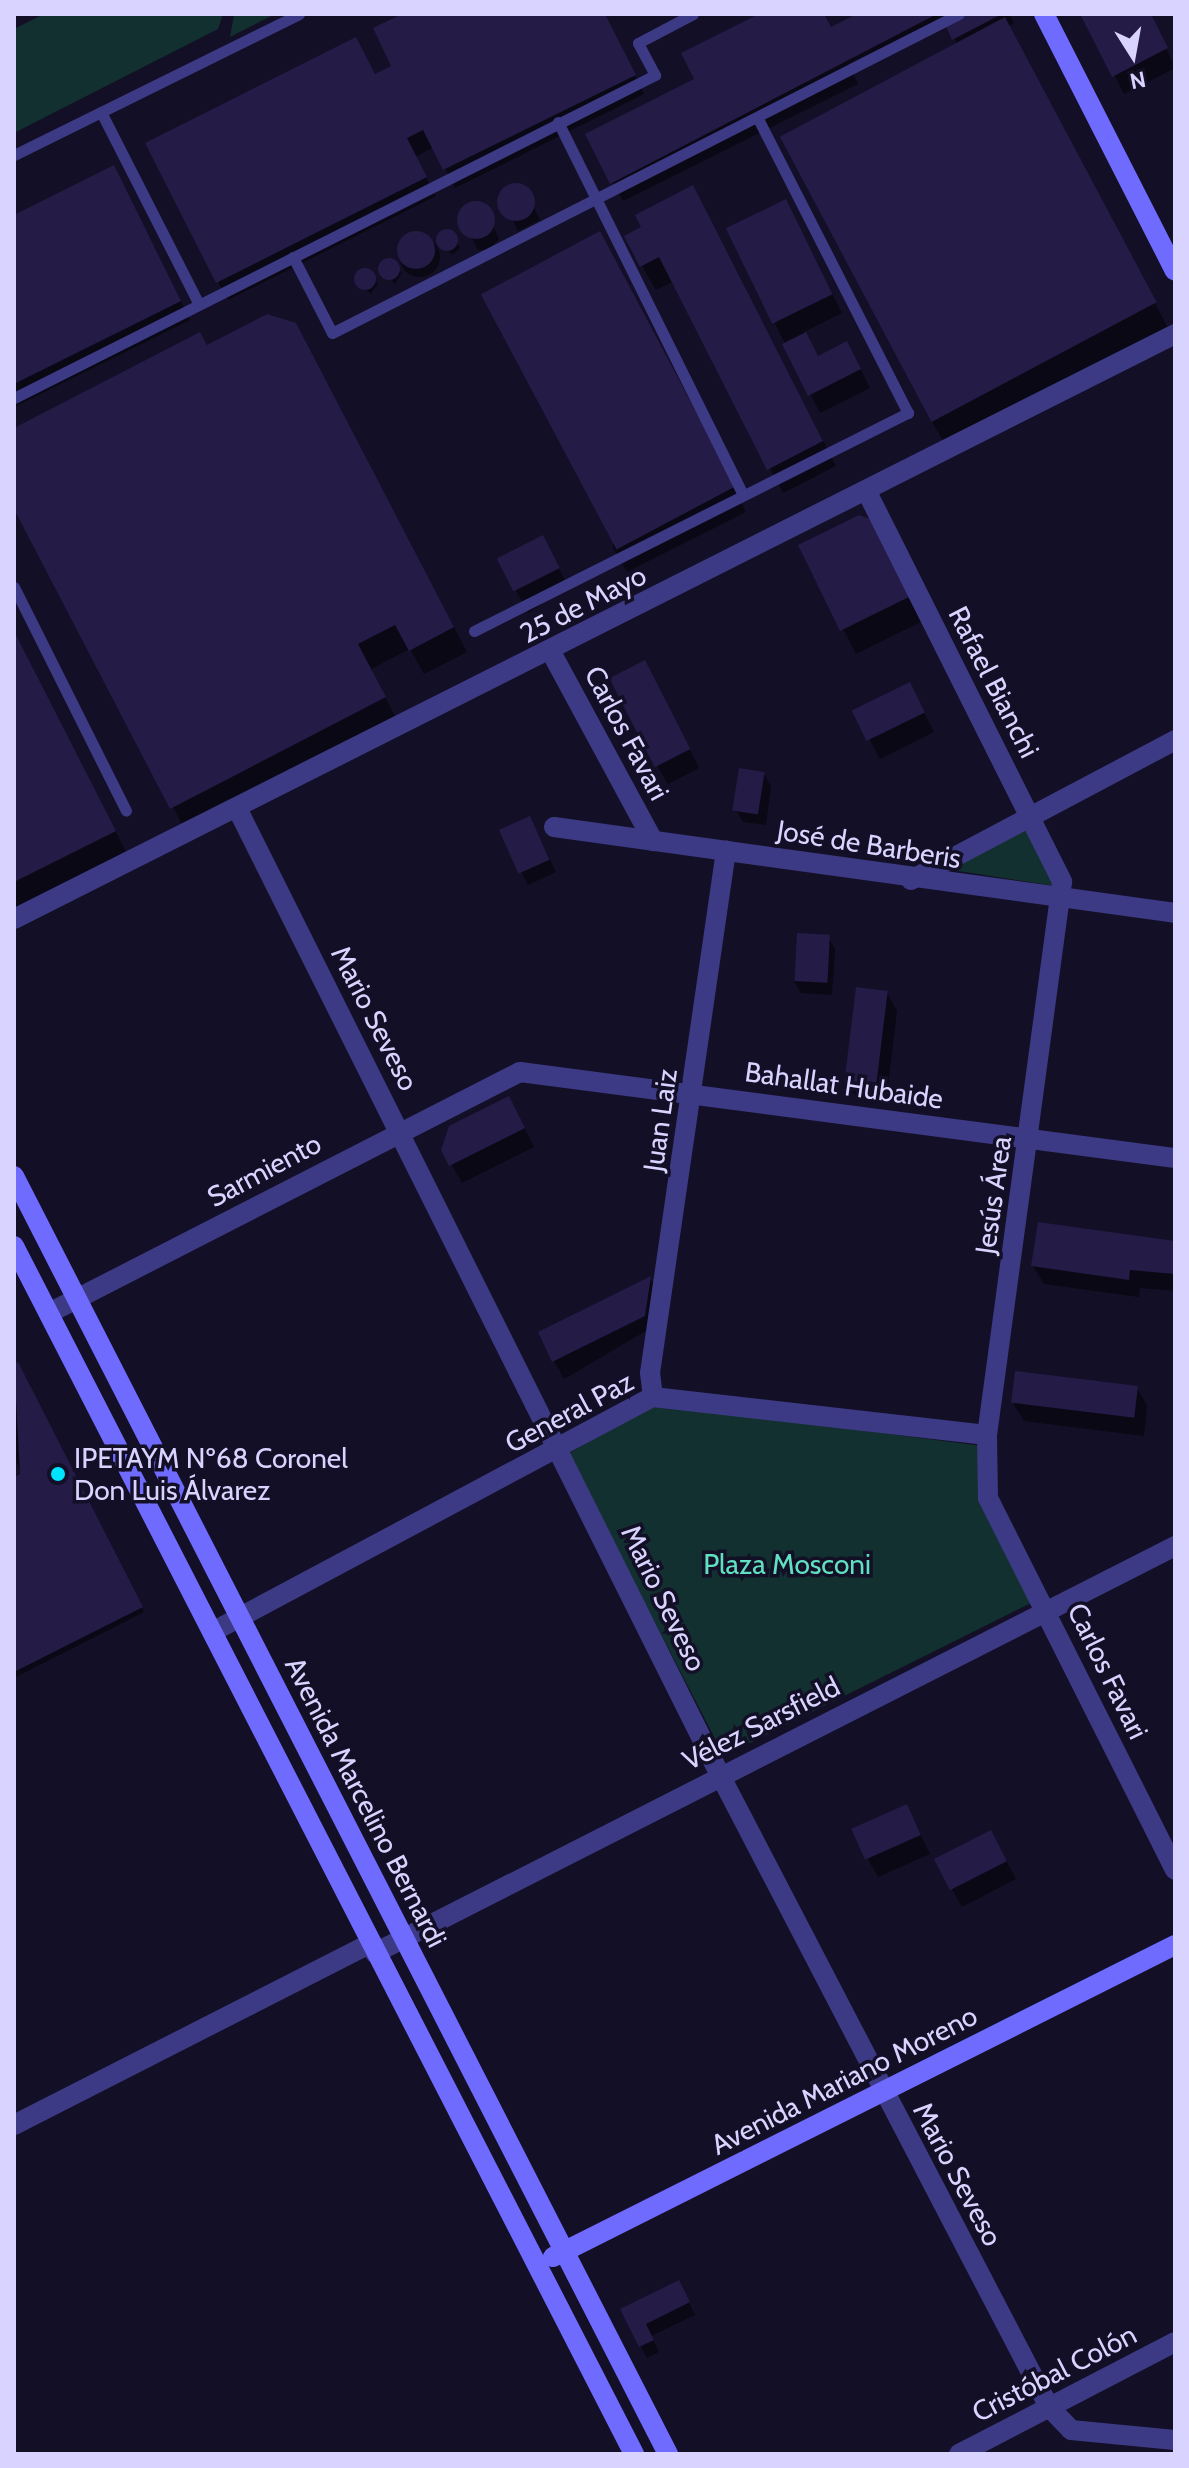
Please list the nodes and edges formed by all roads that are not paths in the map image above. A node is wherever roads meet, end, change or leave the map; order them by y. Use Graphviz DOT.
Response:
graph roads {
  1 [pos="299,14"];
  2 [pos="693,14"];
  3 [pos="959,14"];
  4 [pos="1044,14"];
  5 [pos="101,112"];
  6 [pos="757,117"];
  7 [pos="558,122"];
  8 [pos="14,155"];
  9 [pos="596,198"];
  10 [pos="293,257"];
  11 [pos="1175,271"];
  12 [pos="199,304"];
  13 [pos="1175,334"];
  14 [pos="14,398"];
  15 [pos="867,492"];
  16 [pos="743,494"];
  17 [pos="14,587"];
  18 [pos="474,631"];
  19 [pos="551,652"];
  20 [pos="1175,740"];
  21 [pos="238,810"];
  22 [pos="126,811"];
  23 [pos="1028,815"];
  24 [pos="554,827"];
  25 [pos="653,841"];
  26 [pos="726,851"];
  27 [pos="911,880"];
  28 [pos="1061,900"];
  29 [pos="1175,913"];
  30 [pos="14,919"];
  31 [pos="505,1075"];
  32 [pos="693,1091"];
  33 [pos="400,1130"];
  34 [pos="1029,1139"];
  35 [pos="1175,1158"];
  36 [pos="14,1176"];
  37 [pos="14,1246"];
  38 [pos="77,1300"];
  39 [pos="49,1313"];
  40 [pos="653,1397"];
  41 [pos="987,1435"];
  42 [pos="559,1450"];
  43 [pos="988,1498"];
  44 [pos="1175,1546"];
  45 [pos="1047,1611"];
  46 [pos="240,1617"];
  47 [pos="214,1631"];
  48 [pos="720,1775"];
  49 [pos="1175,1870"];
  50 [pos="403,1937"];
  51 [pos="1175,1945"];
  52 [pos="373,1948"];
  53 [pos="884,2092"];
  54 [pos="14,2125"];
  55 [pos="565,2251"];
  56 [pos="538,2265"];
  57 [pos="1175,2342"];
  58 [pos="1049,2407"];
  59 [pos="1175,2440"];
  60 [pos="634,2454"];
  61 [pos="668,2454"];
  62 [pos="959,2454"];
  1 -- 5 [label="lane"];
  2 -- 7 [label="lane"];
  3 -- 6 [label="lane"];
  4 -- 11 [label="main road"];
  5 -- 8 [label="lane"];
  5 -- 12 [label="lane"];
  6 -- 9 [label="lane"];
  6 -- 16 [label="lane"];
  7 -- 9 [label="lane"];
  7 -- 10 [label="lane"];
  9 -- 10 [label="lane"];
  9 -- 16 [label="lane"];
  10 -- 12 [label="lane"];
  12 -- 14 [label="lane"];
  13 -- 15 [label="street, 25 de Mayo"];
  15 -- 19 [label="street, 25 de Mayo"];
  15 -- 23 [label="street, Rafael Bianchi"];
  16 -- 18 [label="lane"];
  17 -- 22 [label="lane"];
  19 -- 21 [label="street, 25 de Mayo"];
  19 -- 25 [label="street, Carlos Favari"];
  20 -- 23 [label="street"];
  21 -- 30 [label="street, 25 de Mayo"];
  21 -- 33 [label="street, Mario Seveso"];
  23 -- 27 [label="street"];
  23 -- 28 [label="street, Rafael Bianchi"];
  24 -- 25 [label="street, José de Barberis"];
  25 -- 26 [label="street, José de Barberis"];
  26 -- 27 [label="street, José de Barberis"];
  26 -- 32 [label="street, Juan Laiz"];
  27 -- 28 [label="street, José de Barberis"];
  28 -- 29 [label="street, José de Barberis"];
  28 -- 34 [label="street, Jesús Área"];
  31 -- 32 [label="street, Bahallat Hubaide"];
  31 -- 33 [label="street, Sarmiento"];
  32 -- 34 [label="street, Bahallat Hubaide"];
  32 -- 40 [label="street, Juan Laiz"];
  33 -- 38 [label="street, Sarmiento"];
  33 -- 42 [label="street, Mario Seveso"];
  34 -- 35 [label="street, Bahallat Hubaide"];
  34 -- 41 [label="street, Jesús Área"];
  36 -- 38 [label="main road, Avenida Marcelino Bernardi"];
  37 -- 39 [label="main road, Avenida Marcelino Bernardi"];
  38 -- 39 [label="street, Sarmiento"];
  38 -- 46 [label="main road, Avenida Marcelino Bernardi"];
  39 -- 47 [label="main road, Avenida Marcelino Bernardi"];
  40 -- 41 [label="street, General Paz"];
  40 -- 42 [label="street, General Paz"];
  41 -- 43 [label="street, Jesús Área"];
  42 -- 46 [label="street, General Paz"];
  42 -- 48 [label="street, Mario Seveso"];
  43 -- 45 [label="street, Carlos Favari"];
  44 -- 45 [label="street, Vélez Sarsfield"];
  45 -- 48 [label="street, Vélez Sarsfield"];
  45 -- 49 [label="street, Carlos Favari"];
  46 -- 47 [label="street, General Paz"];
  46 -- 50 [label="main road, Avenida Marcelino Bernardi"];
  47 -- 52 [label="main road, Avenida Marcelino Bernardi"];
  48 -- 50 [label="street, Vélez Sarsfield"];
  48 -- 53 [label="street, Mario Seveso"];
  50 -- 52 [label="street, Vélez Sarsfield"];
  50 -- 55 [label="main road, Avenida Marcelino Bernardi"];
  51 -- 53 [label="main road, Avenida Mariano Moreno"];
  52 -- 54 [label="street, Vélez Sarsfield"];
  52 -- 56 [label="main road, Avenida Marcelino Bernardi"];
  53 -- 55 [label="main road, Avenida Mariano Moreno"];
  53 -- 58 [label="street, Mario Seveso"];
  55 -- 56 [label="main road, Avenida Mariano Moreno"];
  55 -- 61 [label="main road, Avenida Marcelino Bernardi"];
  56 -- 60 [label="main road, Avenida Marcelino Bernardi"];
  57 -- 58 [label="street, Cristóbal Colón"];
  58 -- 59 [label="street"];
  58 -- 62 [label="street, Cristóbal Colón"];
}
